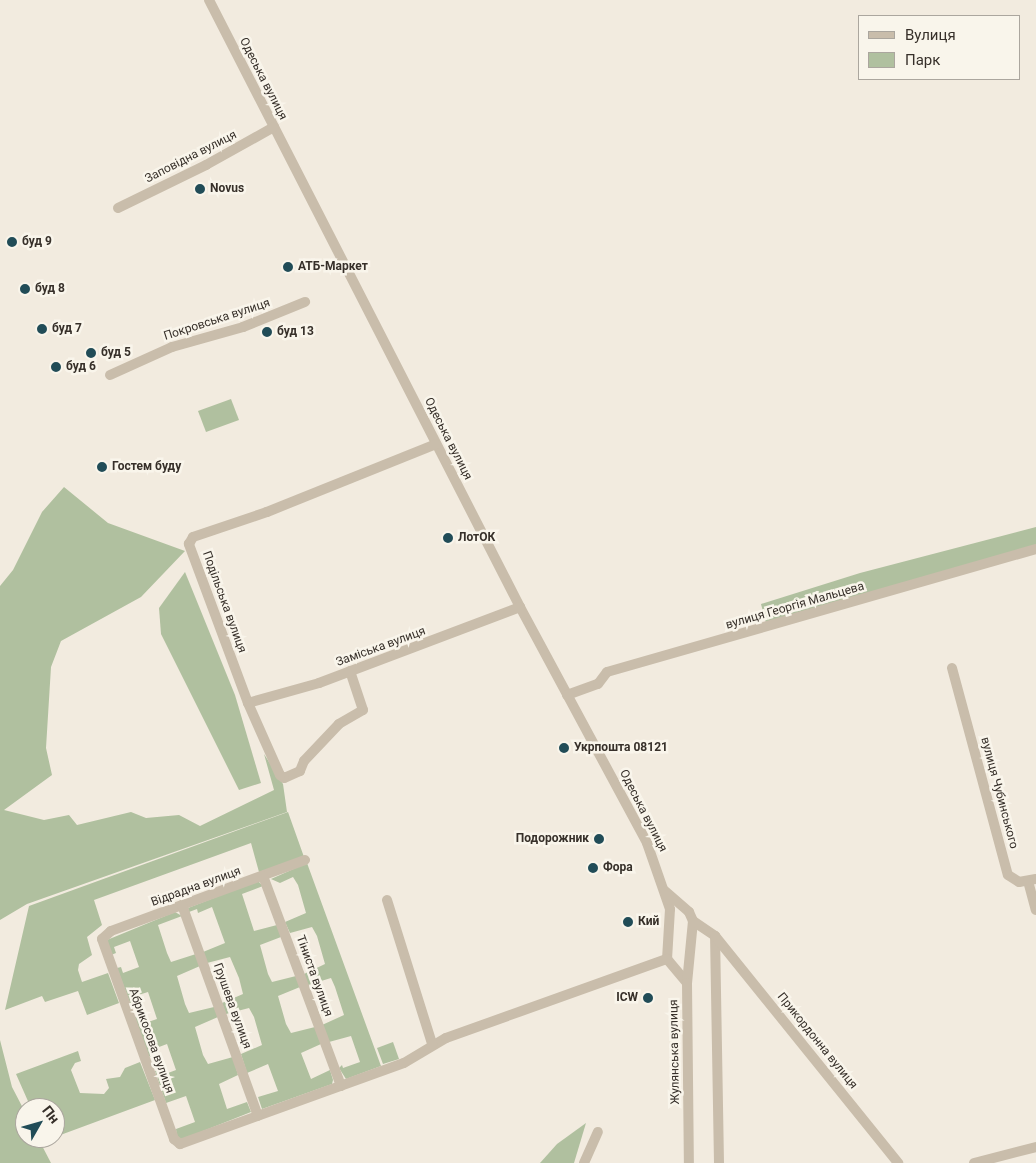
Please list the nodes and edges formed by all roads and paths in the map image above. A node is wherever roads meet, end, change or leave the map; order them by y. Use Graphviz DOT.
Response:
graph roads {
  1 [pos="208,0"];
  2 [pos="274,127"];
  3 [pos="118,208"];
  4 [pos="305,302"];
  5 [pos="110,375"];
  6 [pos="436,444"];
  7 [pos="1036,549"];
  8 [pos="520,607"];
  9 [pos="952,668"];
  10 [pos="350,671"];
  11 [pos="567,696"];
  12 [pos="248,703"];
  13 [pos="305,860"];
  14 [pos="264,876"];
  15 [pos="1032,880"];
  16 [pos="664,890"];
  17 [pos="387,900"];
  18 [pos="182,906"];
  19 [pos="685,909"];
  20 [pos="1036,910"];
  21 [pos="671,917"];
  22 [pos="693,921"];
  23 [pos="715,936"];
  24 [pos="102,943"];
  25 [pos="688,960"];
  26 [pos="669,962"];
  27 [pos="687,983"];
  28 [pos="432,1044"];
  29 [pos="340,1086"];
  30 [pos="258,1116"];
  31 [pos="598,1132"];
  32 [pos="1036,1147"];
  33 [pos="584,1163"];
  34 [pos="690,1163"];
  35 [pos="719,1163"];
  36 [pos="898,1163"];
  37 [pos="974,1163"];
  1 -- 2 [label="street, Одеська вулиця"];
  2 -- 3 [label="street, Заповідна вулиця"];
  2 -- 6 [label="street, Одеська вулиця"];
  4 -- 5 [label="street, Покровська вулиця"];
  6 -- 8 [label="street, Одеська вулиця"];
  6 -- 12 [label="street, Подільська вулиця"];
  7 -- 11 [label="street, вулиця Георгія Мальцева"];
  8 -- 10 [label="street, Заміська вулиця"];
  8 -- 11 [label="street, Одеська вулиця"];
  9 -- 15 [label="street, вулиця Чубинського"];
  10 -- 12 [label="street, Заміська вулиця"];
  10 -- 12 [label="street, Подільська вулиця"];
  11 -- 16 [label="street, Одеська вулиця"];
  13 -- 14 [label="street, Відрадна вулиця"];
  14 -- 18 [label="street, Відрадна вулиця"];
  14 -- 29 [label="street, Тіниста вулиця"];
  15 -- 20 [label="street, вулиця Чубинського"];
  16 -- 19 [label="street"];
  16 -- 21 [label="street"];
  17 -- 28 [label="street"];
  18 -- 24 [label="street, Відрадна вулиця"];
  18 -- 30 [label="street, Грушева вулиця"];
  19 -- 21 [label="street"];
  19 -- 22 [label="street"];
  21 -- 26 [label="street"];
  22 -- 23 [label="street, Прикордонна вулиця"];
  22 -- 25 [label="street"];
  23 -- 35 [label="street"];
  23 -- 36 [label="street, Прикордонна вулиця"];
  24 -- 30 [label="street, Абрикосова вулиця"];
  25 -- 26 [label="street"];
  25 -- 27 [label="street"];
  26 -- 27 [label="street, Жулянська вулиця"];
  26 -- 28 [label="street"];
  27 -- 34 [label="street, Жулянська вулиця"];
  28 -- 29 [label="street"];
  29 -- 30 [label="street"];
  31 -- 33 [label="street"];
  32 -- 37 [label="street"];
}
